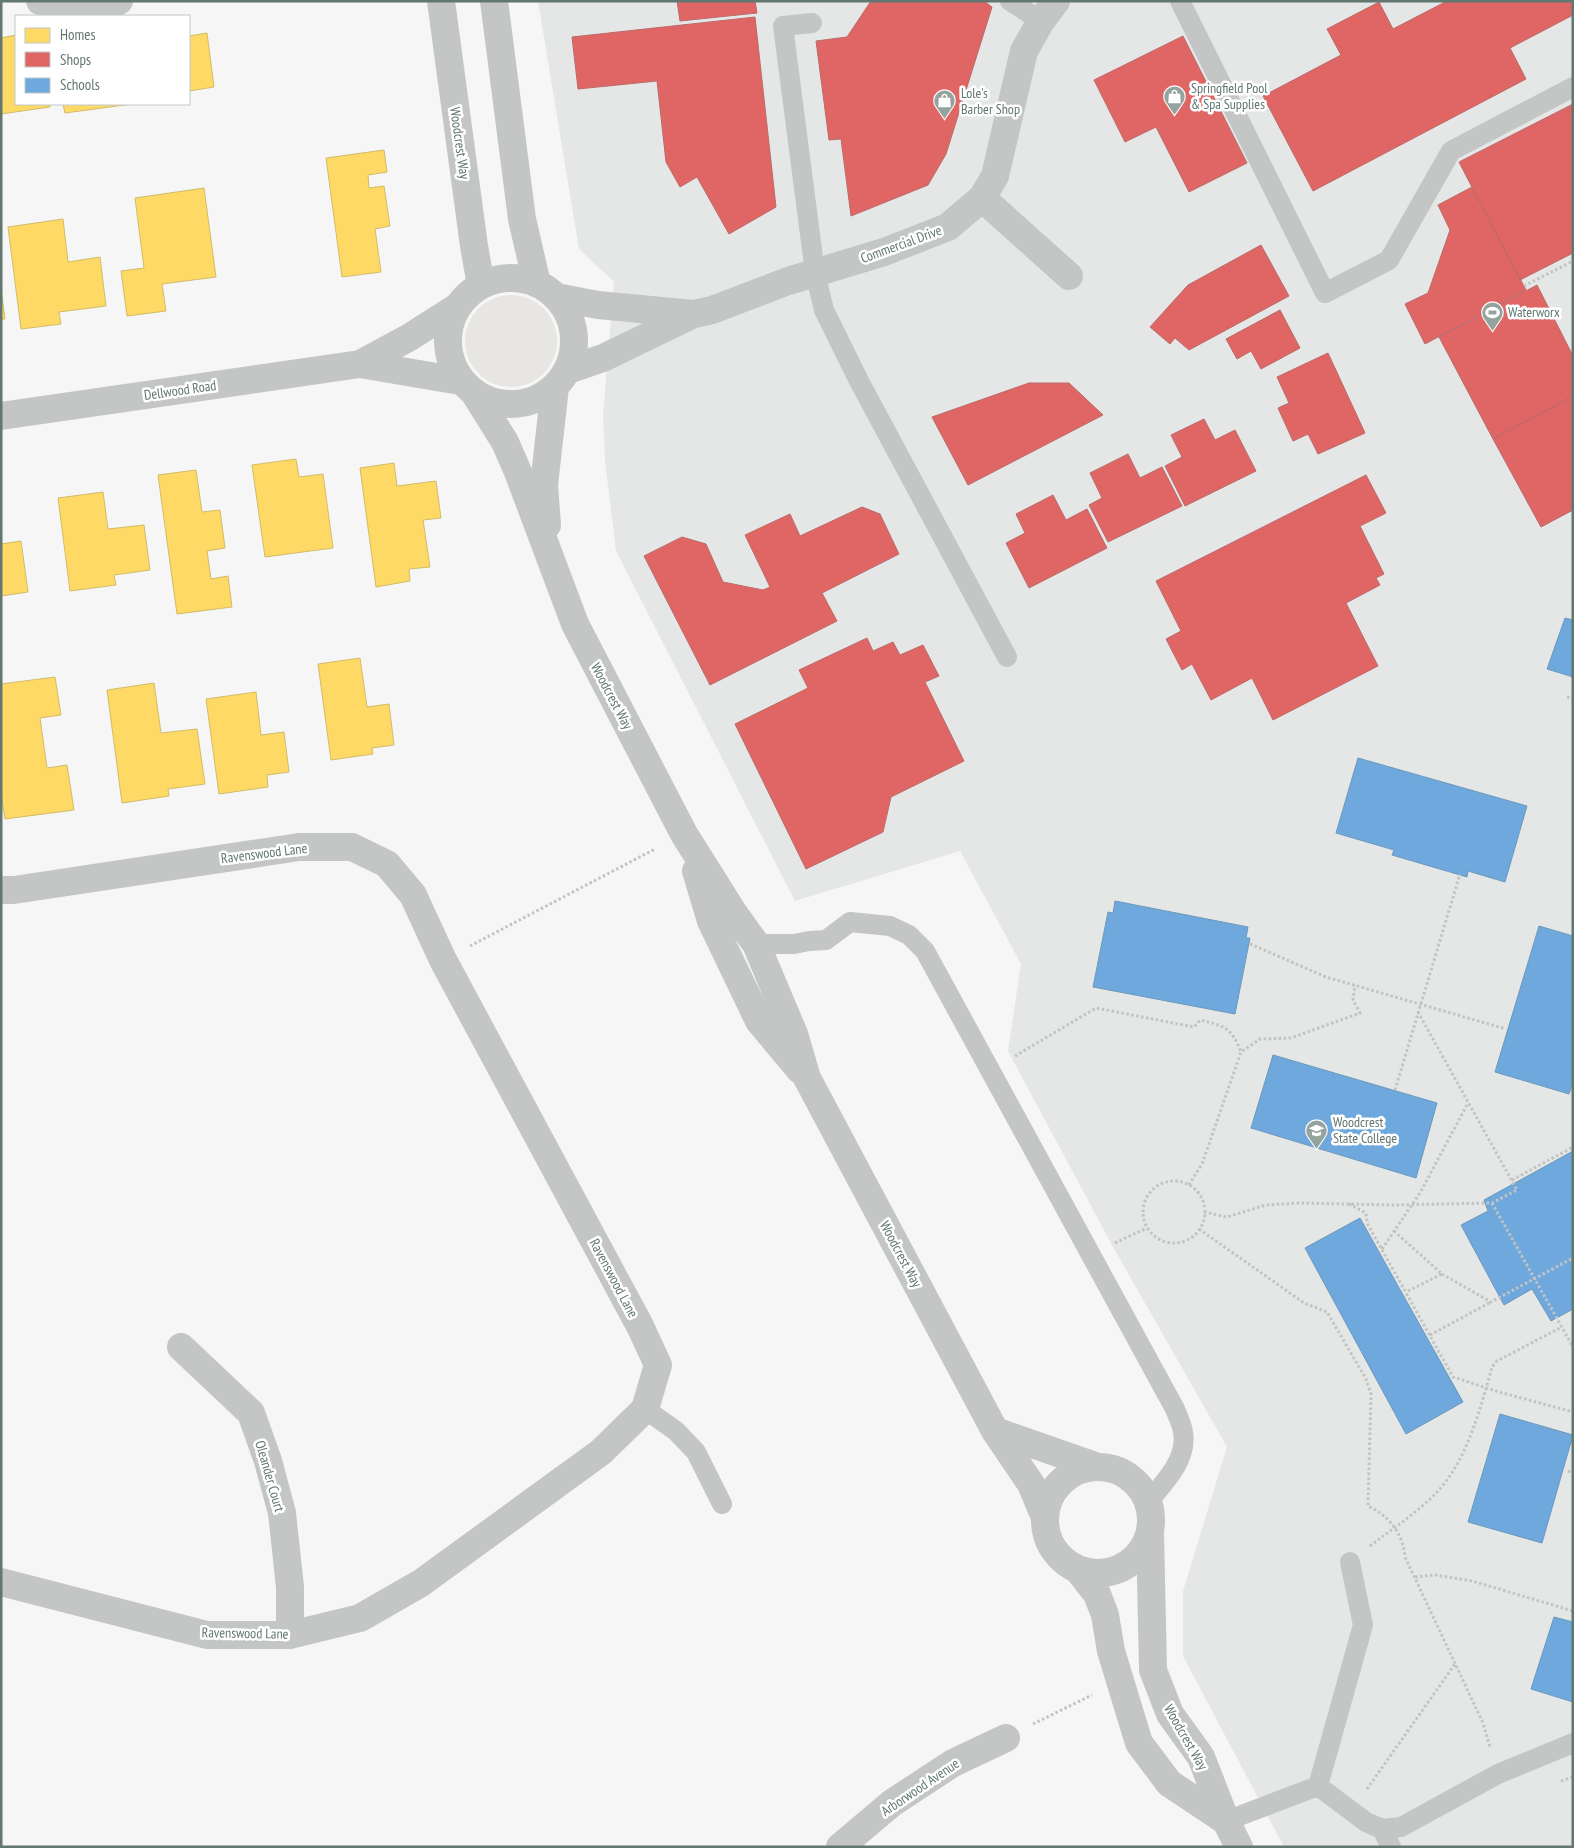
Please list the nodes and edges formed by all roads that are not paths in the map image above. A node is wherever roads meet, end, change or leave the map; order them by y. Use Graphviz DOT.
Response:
graph roads {
  1 [pos="40,1"];
  2 [pos="119,1"];
  3 [pos="441,1"];
  4 [pos="494,1"];
  5 [pos="1010,1"];
  6 [pos="1180,1"];
  7 [pos="1049,11"];
  8 [pos="812,24"];
  9 [pos="1573,87"];
  10 [pos="982,198"];
  11 [pos="815,273"];
  12 [pos="1069,276"];
  13 [pos="481,285"];
  14 [pos="547,290"];
  15 [pos="457,307"];
  16 [pos="694,314"];
  17 [pos="360,364"];
  18 [pos="562,379"];
  19 [pos="468,388"];
  20 [pos="1,416"];
  21 [pos="548,555"];
  22 [pos="1006,656"];
  23 [pos="684,834"];
  24 [pos="1,890"];
  25 [pos="756,944"];
  26 [pos="807,1078"];
  27 [pos="181,1348"];
  28 [pos="645,1409"];
  29 [pos="995,1430"];
  30 [pos="1098,1467"];
  31 [pos="1148,1502"];
  32 [pos="722,1504"];
  33 [pos="1044,1515"];
  34 [pos="1150,1532"];
  35 [pos="1350,1562"];
  36 [pos="1079,1571"];
  37 [pos="1,1582"];
  38 [pos="290,1635"];
  39 [pos="1006,1738"];
  40 [pos="1573,1743"];
  41 [pos="1318,1786"];
  42 [pos="1226,1821"];
  43 [pos="1382,1829"];
  44 [pos="840,1847"];
  45 [pos="1239,1847"];
  46 [pos="1391,1847"];
  1 -- 2 [label="street"];
  3 -- 13 [label="street, Woodcrest Way"];
  4 -- 14 [label="street"];
  5 -- 7 [label="lane"];
  6 -- 9 [label="lane"];
  7 -- 10 [label="street, Commercial Drive"];
  8 -- 11 [label="lane"];
  10 -- 11 [label="street, Commercial Drive"];
  10 -- 12 [label="street"];
  11 -- 16 [label="street, Commercial Drive"];
  11 -- 22 [label="lane"];
  13 -- 14 [label="street"];
  13 -- 15 [label="street"];
  14 -- 16 [label="street, Commercial Drive"];
  14 -- 18 [label="street"];
  15 -- 17 [label="street, Dellwood Road"];
  15 -- 19 [label="street"];
  16 -- 18 [label="street, Commercial Drive"];
  17 -- 19 [label="street, Dellwood Road"];
  17 -- 20 [label="street, Dellwood Road"];
  18 -- 19 [label="street"];
  18 -- 21 [label="street, Woodcrest Way"];
  19 -- 21 [label="street, Woodcrest Way"];
  21 -- 23 [label="street, Woodcrest Way"];
  23 -- 25 [label="street, Woodcrest Way"];
  23 -- 26 [label="street, Woodcrest Way"];
  24 -- 28 [label="street, Ravenswood Lane"];
  25 -- 26 [label="street, Woodcrest Way"];
  25 -- 31 [label="lane"];
  26 -- 29 [label="street, Woodcrest Way"];
  27 -- 38 [label="street, Oleander Court"];
  28 -- 32 [label="lane"];
  28 -- 38 [label="street, Ravenswood Lane"];
  29 -- 30 [label="street"];
  29 -- 33 [label="street, Woodcrest Way"];
  30 -- 31 [label="street"];
  30 -- 33 [label="street"];
  31 -- 34 [label="street"];
  33 -- 36 [label="street"];
  34 -- 36 [label="street"];
  34 -- 42 [label="street, Woodcrest Way"];
  35 -- 41 [label="lane"];
  36 -- 42 [label="street"];
  37 -- 38 [label="street, Ravenswood Lane"];
  39 -- 44 [label="street, Arborwood Avenue"];
  40 -- 43 [label="lane"];
  41 -- 42 [label="lane"];
  41 -- 43 [label="lane"];
  42 -- 45 [label="street, Woodcrest Way"];
  43 -- 46 [label="lane"];
}
